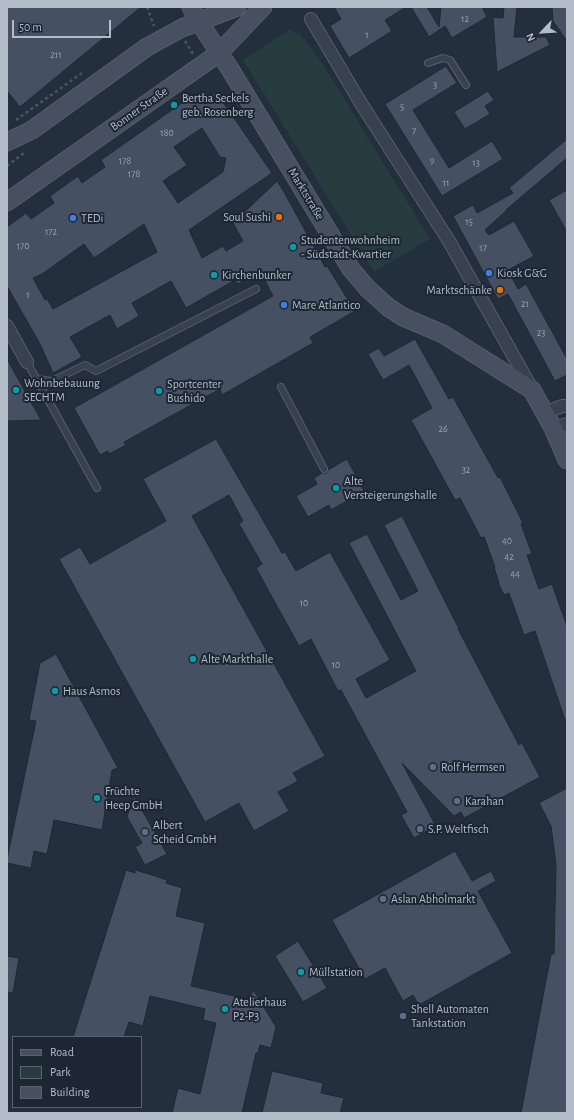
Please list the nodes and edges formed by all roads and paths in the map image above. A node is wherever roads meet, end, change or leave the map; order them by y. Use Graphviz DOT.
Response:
graph roads {
  1 [pos="147,7"];
  2 [pos="237,7"];
  3 [pos="263,7"];
  4 [pos="311,19"];
  5 [pos="199,21"];
  6 [pos="154,26"];
  7 [pos="219,53"];
  8 [pos="428,63"];
  9 [pos="466,85"];
  10 [pos="7,142"];
  11 [pos="24,153"];
  12 [pos="7,166"];
  13 [pos="7,202"];
  14 [pos="256,289"];
  15 [pos="7,326"];
  16 [pos="27,362"];
  17 [pos="36,379"];
  18 [pos="281,387"];
  19 [pos="532,390"];
  20 [pos="567,406"];
  21 [pos="545,413"];
  22 [pos="560,426"];
  23 [pos="567,460"];
  24 [pos="324,468"];
  25 [pos="97,488"];
  1 -- 6 [label="path"];
  2 -- 5 [label="main road"];
  3 -- 7 [label="main road, Bonner Straße"];
  4 -- 19 [label="street, Marktstraße"];
  5 -- 7 [label="main road, Marktstraße"];
  5 -- 10 [label="main road"];
  7 -- 13 [label="main road, Bonner Straße"];
  7 -- 19 [label="main road, Marktstraße"];
  8 -- 9 [label="lane"];
  11 -- 12 [label="path"];
  14 -- 17 [label="lane"];
  15 -- 16 [label="street"];
  16 -- 17 [label="lane"];
  17 -- 25 [label="lane"];
  18 -- 24 [label="lane"];
  19 -- 21 [label="main road, Marktstraße"];
  20 -- 21 [label="street"];
  21 -- 22 [label="main road, Marktstraße"];
  22 -- 23 [label="main road, Marktstraße"];
}
